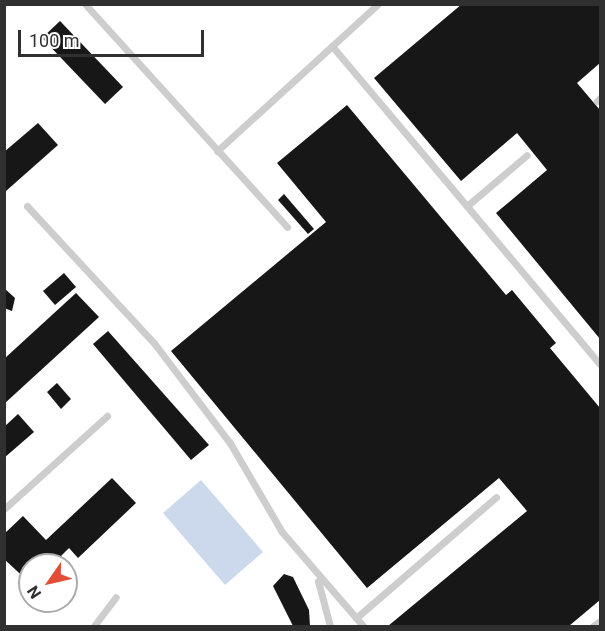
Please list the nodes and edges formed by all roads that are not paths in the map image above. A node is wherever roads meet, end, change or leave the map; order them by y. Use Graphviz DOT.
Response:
graph roads {
  1 [pos="85,4"];
  2 [pos="378,4"];
  3 [pos="332,46"];
  4 [pos="217,151"];
  5 [pos="527,155"];
  6 [pos="468,205"];
  7 [pos="27,206"];
  8 [pos="287,227"];
  9 [pos="600,364"];
  10 [pos="106,416"];
  11 [pos="496,497"];
  12 [pos="4,509"];
  13 [pos="317,579"];
  14 [pos="116,597"];
  15 [pos="356,618"];
  16 [pos="600,621"];
  17 [pos="94,627"];
  18 [pos="330,627"];
  19 [pos="363,627"];
  20 [pos="593,627"];
  1 -- 4 [label="lane"];
  2 -- 3 [label="lane"];
  3 -- 4 [label="lane"];
  3 -- 6 [label="lane"];
  4 -- 8 [label="lane"];
  5 -- 6 [label="lane"];
  6 -- 9 [label="lane"];
  7 -- 13 [label="lane"];
  10 -- 12 [label="lane"];
  11 -- 15 [label="lane"];
  13 -- 15 [label="lane"];
  13 -- 18 [label="lane"];
  14 -- 17 [label="lane"];
  15 -- 19 [label="lane"];
  16 -- 20 [label="lane"];
}
